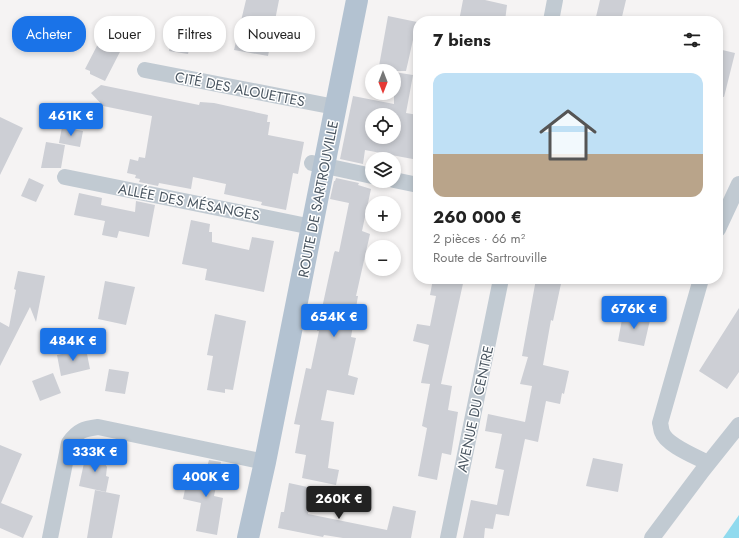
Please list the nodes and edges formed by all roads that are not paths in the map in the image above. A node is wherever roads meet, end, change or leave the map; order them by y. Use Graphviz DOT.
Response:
graph roads {
  1 [pos="344,0"];
  2 [pos="357,0"];
  3 [pos="555,0"];
  4 [pos="552,16"];
  5 [pos="145,70"];
  6 [pos="329,106"];
  7 [pos="318,164"];
  8 [pos="365,174"];
  9 [pos="65,177"];
  10 [pos="401,181"];
  11 [pos="413,184"];
  12 [pos="739,184"];
  13 [pos="723,218"];
  14 [pos="307,225"];
  15 [pos="500,284"];
  16 [pos="701,284"];
  17 [pos="739,425"];
  18 [pos="260,461"];
  19 [pos="708,463"];
  20 [pos="50,538"];
  21 [pos="235,538"];
  22 [pos="248,538"];
  23 [pos="448,538"];
  24 [pos="652,538"];
  1 -- 6 [label="main road, ROUTE DE SARTROUVILLE"];
  2 -- 6 [label="main road, ROUTE DE SARTROUVILLE"];
  3 -- 4 [label="street"];
  5 -- 6 [label="street, CITÉ DES ALOUETTES"];
  6 -- 7 [label="main road, ROUTE DE SARTROUVILLE"];
  7 -- 8 [label="street"];
  7 -- 14 [label="main road, ROUTE DE SARTROUVILLE"];
  9 -- 14 [label="street, ALLÉE DES MÉSANGES"];
  10 -- 11 [label="street"];
  12 -- 13 [label="street"];
  14 -- 18 [label="main road, ROUTE DE SARTROUVILLE"];
  15 -- 23 [label="street, AVENUE DU CENTRE"];
  16 -- 19 [label="street"];
  17 -- 19 [label="street"];
  18 -- 20 [label="street"];
  18 -- 21 [label="main road, ROUTE DE SARTROUVILLE"];
  18 -- 22 [label="main road, ROUTE DE SARTROUVILLE"];
  19 -- 24 [label="street"];
}
